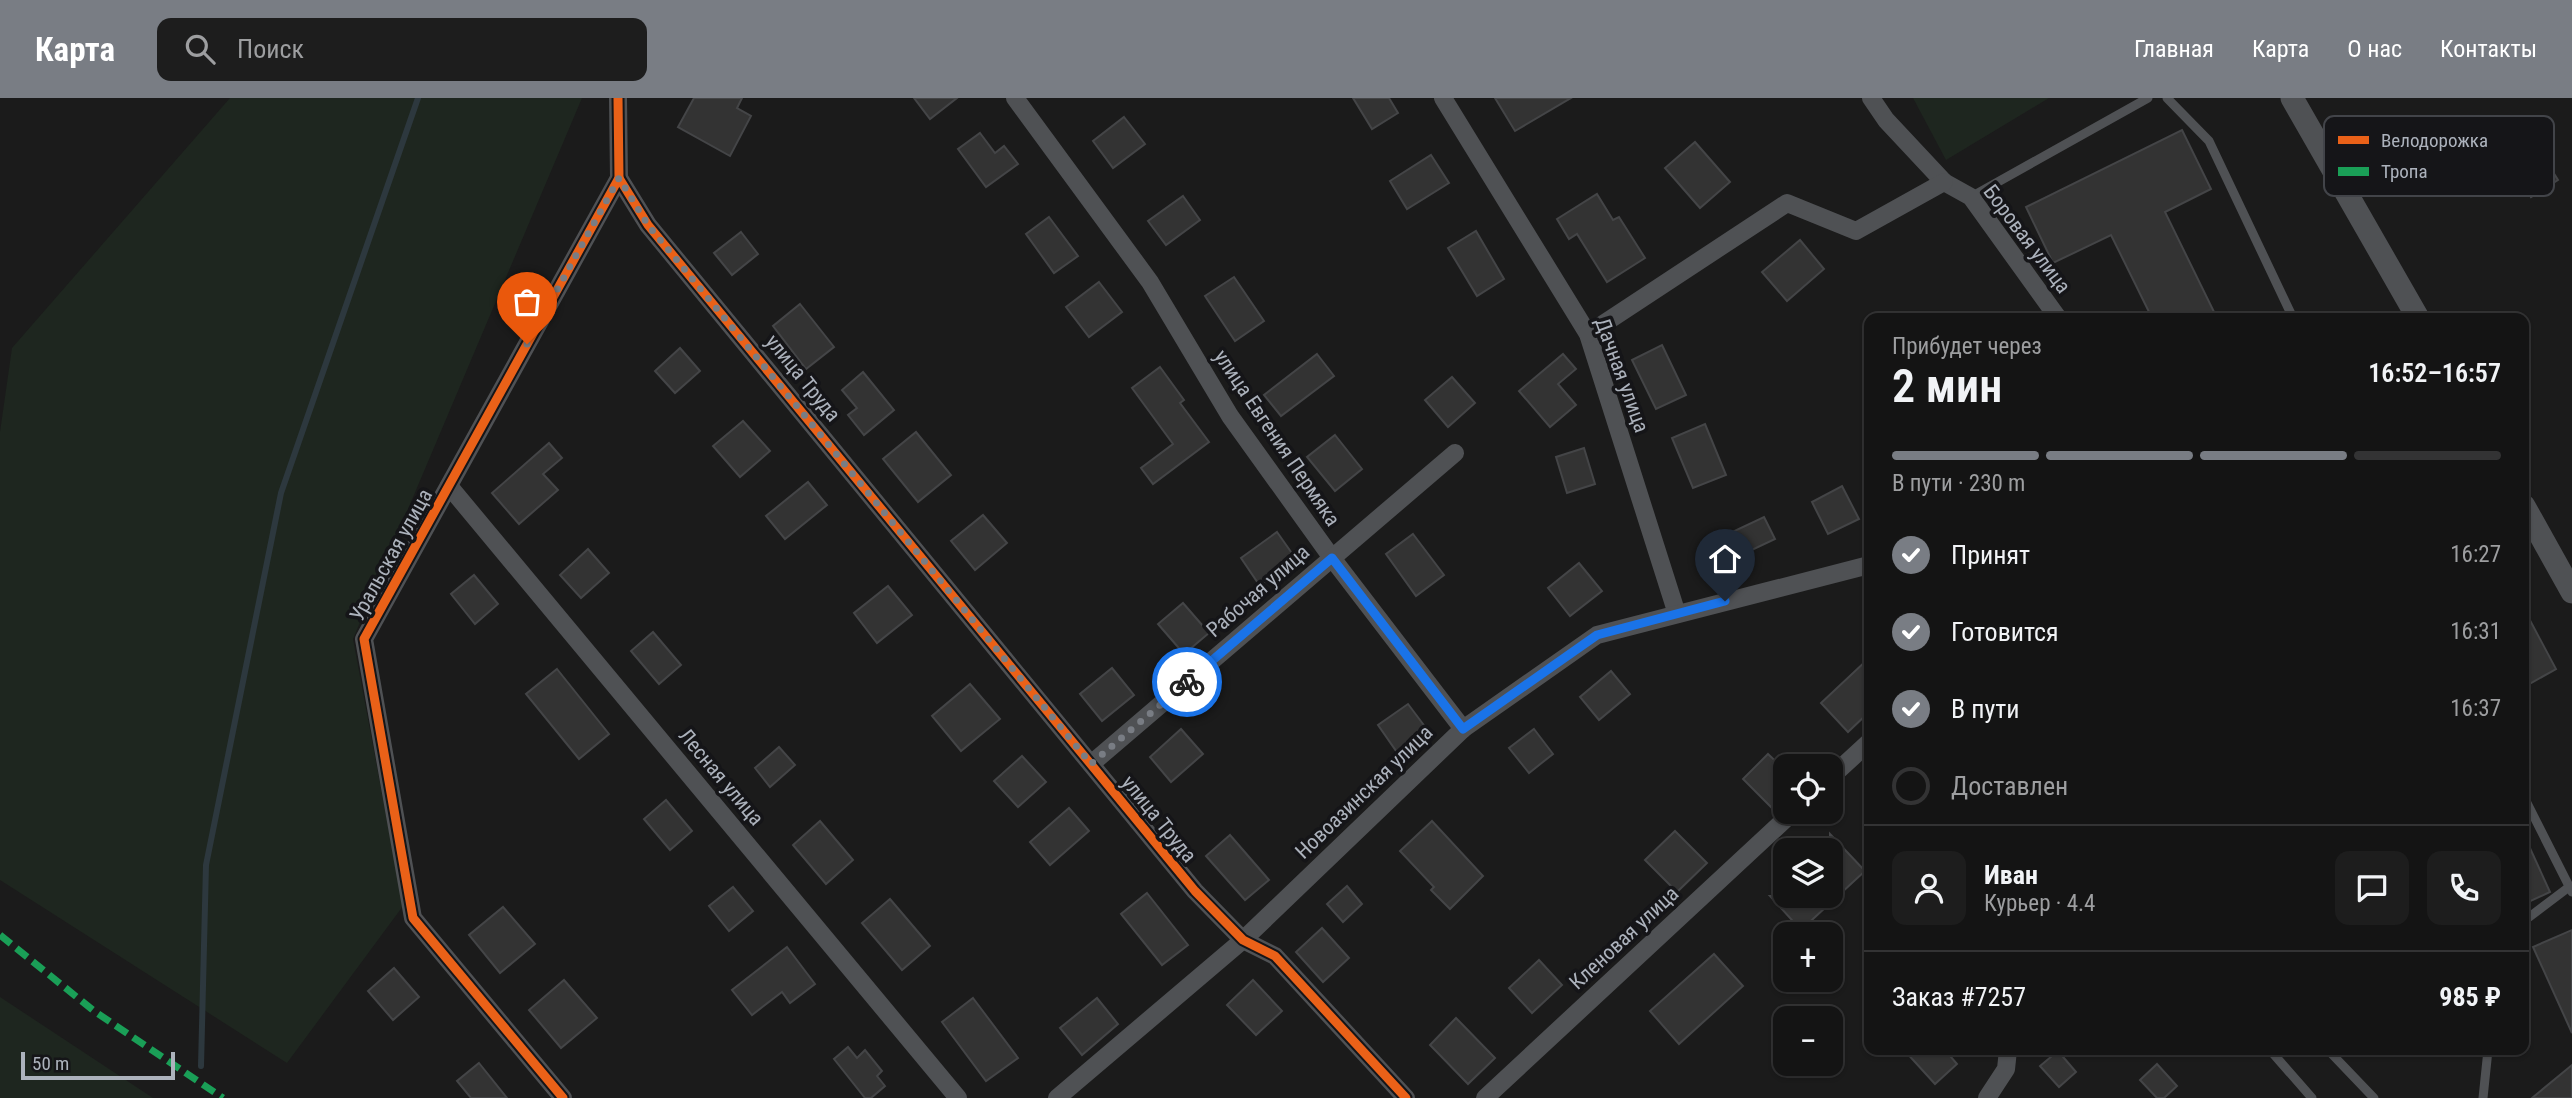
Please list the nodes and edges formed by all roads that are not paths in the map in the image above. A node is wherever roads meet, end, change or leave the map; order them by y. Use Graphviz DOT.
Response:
graph roads {
  1 [pos="618,98"];
  2 [pos="1014,98"];
  3 [pos="1443,98"];
  4 [pos="1871,98"];
  5 [pos="2148,98"];
  6 [pos="2167,98"];
  7 [pos="2292,98"];
  8 [pos="2324,154"];
  9 [pos="619,178"];
  10 [pos="1944,182"];
  11 [pos="2348,196"];
  12 [pos="1971,197"];
  13 [pos="2054,313"];
  14 [pos="2290,313"];
  15 [pos="2415,313"];
  16 [pos="1588,334"];
  17 [pos="1455,453"];
  18 [pos="449,486"];
  19 [pos="2529,515"];
  20 [pos="1332,558"];
  21 [pos="1864,566"];
  22 [pos="2572,592"];
  23 [pos="1677,614"];
  24 [pos="1463,729"];
  25 [pos="1864,747"];
  26 [pos="1091,764"];
  27 [pos="1843,766"];
  28 [pos="2529,807"];
  29 [pos="1780,824"];
  30 [pos="2570,890"];
  31 [pos="2529,917"];
  32 [pos="1243,940"];
  33 [pos="2007,1055"];
  34 [pos="2274,1055"];
  35 [pos="2333,1055"];
  36 [pos="2487,1055"];
  37 [pos="563,1098"];
  38 [pos="958,1098"];
  39 [pos="1058,1098"];
  40 [pos="1406,1098"];
  41 [pos="1485,1098"];
  42 [pos="1987,1098"];
  43 [pos="2312,1098"];
  44 [pos="2374,1098"];
  45 [pos="2483,1098"];
  1 -- 9 [label="street, Уральская улица"];
  2 -- 20 [label="street, улица Евгения Пермяка"];
  3 -- 16 [label="street, Дачная улица"];
  4 -- 10 [label="street, Боровая улица"];
  5 -- 12 [label="lane"];
  6 -- 14 [label="lane"];
  7 -- 8 [label="street"];
  9 -- 18 [label="street, Уральская улица"];
  9 -- 26 [label="street, улица Труда"];
  10 -- 12 [label="street, Боровая улица"];
  10 -- 16 [label="street"];
  11 -- 15 [label="street"];
  12 -- 13 [label="street, Боровая улица"];
  16 -- 23 [label="street, Дачная улица"];
  17 -- 20 [label="street, Рабочая улица"];
  18 -- 37 [label="street, Уральская улица"];
  18 -- 38 [label="street, Лесная улица"];
  19 -- 22 [label="street"];
  20 -- 24 [label="street, улица Евгения Пермяка"];
  20 -- 26 [label="street, Рабочая улица"];
  21 -- 23 [label="street, Новоазинская улица"];
  23 -- 24 [label="street, Новоазинская улица"];
  24 -- 32 [label="street, Новоазинская улица"];
  25 -- 27 [label="street"];
  26 -- 32 [label="street, улица Труда"];
  28 -- 30 [label="lane"];
  29 -- 41 [label="street, Кленовая улица"];
  30 -- 31 [label="lane"];
  32 -- 39 [label="street, Новоазинская улица"];
  32 -- 40 [label="street, улица Труда"];
  33 -- 42 [label="street"];
  34 -- 43 [label="lane"];
  35 -- 44 [label="lane"];
  36 -- 45 [label="lane"];
}
